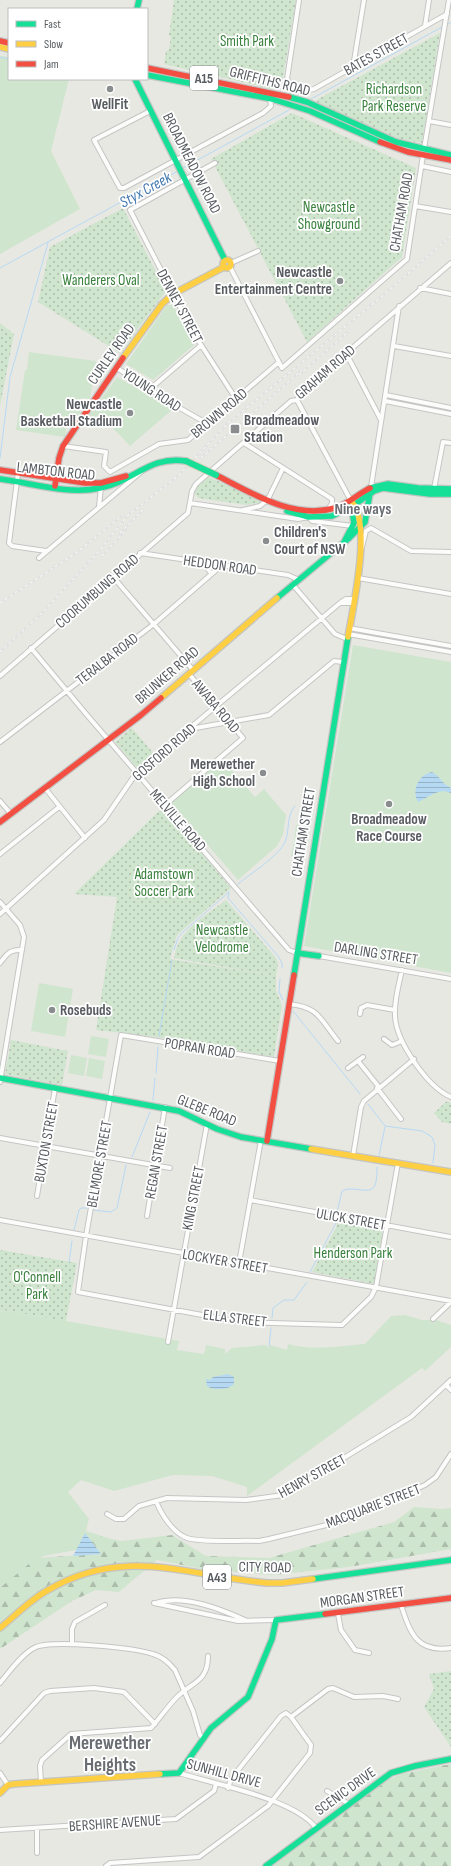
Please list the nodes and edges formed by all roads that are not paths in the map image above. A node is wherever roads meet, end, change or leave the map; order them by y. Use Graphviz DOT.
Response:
graph roads {
  1 [pos="299,0"];
  2 [pos="364,0"];
  3 [pos="429,0"];
  4 [pos="449,0"];
  5 [pos="446,15"];
  6 [pos="425,26"];
  7 [pos="353,67"];
  8 [pos="148,68"];
  9 [pos="148,75"];
  10 [pos="135,80"];
  11 [pos="270,99"];
  12 [pos="308,107"];
  13 [pos="150,111"];
  14 [pos="429,121"];
  15 [pos="451,125"];
  16 [pos="424,152"];
  17 [pos="451,155"];
  18 [pos="451,160"];
  19 [pos="176,162"];
  20 [pos="215,163"];
  21 [pos="422,166"];
  22 [pos="451,172"];
  23 [pos="184,177"];
  24 [pos="415,206"];
  25 [pos="451,212"];
  26 [pos="258,250"];
  27 [pos="451,263"];
  28 [pos="227,264"];
  29 [pos="420,288"];
  30 [pos="173,294"];
  31 [pos="451,294"];
  32 [pos="400,306"];
  33 [pos="200,346"];
  34 [pos="394,346"];
  35 [pos="346,353"];
  36 [pos="451,356"];
  37 [pos="279,362"];
  38 [pos="117,368"];
  39 [pos="150,389"];
  40 [pos="386,395"];
  41 [pos="236,399"];
  42 [pos="297,400"];
  43 [pos="385,401"];
  44 [pos="451,408"];
  45 [pos="451,414"];
  46 [pos="382,421"];
  47 [pos="208,424"];
  48 [pos="244,443"];
  49 [pos="451,444"];
  50 [pos="63,446"];
  51 [pos="145,467"];
  52 [pos="283,468"];
  53 [pos="0,470"];
  54 [pos="18,473"];
  55 [pos="0,479"];
  56 [pos="56,479"];
  57 [pos="16,481"];
  58 [pos="55,486"];
  59 [pos="101,486"];
  60 [pos="434,489"];
  61 [pos="451,489"];
  62 [pos="370,490"];
  63 [pos="451,494"];
  64 [pos="267,500"];
  65 [pos="190,502"];
  66 [pos="352,504"];
  67 [pos="99,507"];
  68 [pos="241,510"];
  69 [pos="328,510"];
  70 [pos="309,517"];
  71 [pos="353,526"];
  72 [pos="360,528"];
  73 [pos="345,540"];
  74 [pos="361,550"];
  75 [pos="46,551"];
  76 [pos="451,552"];
  77 [pos="140,553"];
  78 [pos="39,558"];
  79 [pos="202,562"];
  80 [pos="222,565"];
  81 [pos="211,573"];
  82 [pos="114,578"];
  83 [pos="358,578"];
  84 [pos="299,580"];
  85 [pos="293,584"];
  86 [pos="451,594"];
  87 [pos="353,601"];
  88 [pos="322,618"];
  89 [pos="154,624"];
  90 [pos="348,634"];
  91 [pos="416,640"];
  92 [pos="415,646"];
  93 [pos="451,646"];
  94 [pos="31,648"];
  95 [pos="451,652"];
  96 [pos="343,662"];
  97 [pos="191,672"];
  98 [pos="0,676"];
  99 [pos="67,691"];
  100 [pos="217,706"];
  101 [pos="231,723"];
  102 [pos="190,730"];
  103 [pos="109,740"];
  104 [pos="0,742"];
  105 [pos="137,772"];
  106 [pos="45,788"];
  107 [pos="0,801"];
  108 [pos="166,805"];
  109 [pos="59,807"];
  110 [pos="11,814"];
  111 [pos="0,822"];
  112 [pos="85,838"];
  113 [pos="0,854"];
  114 [pos="0,902"];
  115 [pos="6,909"];
  116 [pos="0,914"];
  117 [pos="22,950"];
  118 [pos="297,952"];
  119 [pos="319,956"];
  120 [pos="0,962"];
  121 [pos="402,970"];
  122 [pos="451,979"];
  123 [pos="289,1004"];
  124 [pos="395,1010"];
  125 [pos="360,1014"];
  126 [pos="121,1035"];
  127 [pos="384,1039"];
  128 [pos="338,1040"];
  129 [pos="402,1042"];
  130 [pos="363,1057"];
  131 [pos="414,1060"];
  132 [pos="280,1061"];
  133 [pos="358,1061"];
  134 [pos="348,1068"];
  135 [pos="0,1080"];
  136 [pos="378,1087"];
  137 [pos="55,1088"];
  138 [pos="451,1097"];
  139 [pos="110,1098"];
  140 [pos="165,1108"];
  141 [pos="401,1120"];
  142 [pos="207,1124"];
  143 [pos="0,1138"];
  144 [pos="264,1141"];
  145 [pos="45,1146"];
  146 [pos="101,1155"];
  147 [pos="353,1156"];
  148 [pos="398,1164"];
  149 [pos="156,1165"];
  150 [pos="170,1168"];
  151 [pos="451,1172"];
  152 [pos="37,1196"];
  153 [pos="250,1200"];
  154 [pos="146,1216"];
  155 [pos="0,1220"];
  156 [pos="388,1226"];
  157 [pos="86,1236"];
  158 [pos="451,1237"];
  159 [pos="183,1253"];
  160 [pos="239,1263"];
  161 [pos="376,1288"];
  162 [pos="78,1292"];
  163 [pos="450,1300"];
  164 [pos="173,1309"];
  165 [pos="433,1319"];
  166 [pos="168,1342"];
  167 [pos="451,1380"];
  168 [pos="446,1385"];
  169 [pos="451,1390"];
  170 [pos="451,1454"];
  171 [pos="156,1501"];
  172 [pos="108,1514"];
  173 [pos="451,1560"];
  174 [pos="451,1598"];
  175 [pos="401,1605"];
  176 [pos="104,1606"];
  177 [pos="338,1614"];
  178 [pos="276,1620"];
  179 [pos="248,1621"];
  180 [pos="0,1628"];
  181 [pos="72,1644"];
  182 [pos="451,1648"];
  183 [pos="369,1653"];
  184 [pos="208,1656"];
  185 [pos="0,1683"];
  186 [pos="184,1692"];
  187 [pos="398,1698"];
  188 [pos="291,1717"];
  189 [pos="155,1724"];
  190 [pos="203,1738"];
  191 [pos="0,1741"];
  192 [pos="451,1759"];
  193 [pos="0,1772"];
  194 [pos="179,1773"];
  195 [pos="41,1782"];
  196 [pos="216,1784"];
  197 [pos="8,1785"];
  198 [pos="228,1788"];
  199 [pos="328,1791"];
  200 [pos="0,1793"];
  201 [pos="272,1800"];
  202 [pos="349,1804"];
  203 [pos="37,1828"];
  204 [pos="316,1828"];
  205 [pos="0,1830"];
  206 [pos="37,1853"];
  207 [pos="106,1866"];
  208 [pos="266,1866"];
  1 -- 7 [label="street, BATES STREET"];
  2 -- 7 [label="street"];
  3 -- 6 [label="street"];
  4 -- 5 [label="street, CHATHAM ROAD"];
  5 -- 6 [label="street, BATES STREET"];
  5 -- 14 [label="street, CHATHAM ROAD"];
  6 -- 7 [label="street, BATES STREET"];
  8 -- 12 [label="main road, GRIFFITHS ROAD / A15"];
  9 -- 11 [label="main road, GRIFFITHS ROAD / A15"];
  10 -- 13 [label="main road, BROADMEADOW ROAD"];
  11 -- 12 [label="main road, GRIFFITHS ROAD / A15"];
  11 -- 19 [label="street"];
  12 -- 16 [label="main road, GRIFFITHS ROAD / A15"];
  13 -- 19 [label="main road, BROADMEADOW ROAD"];
  13 -- 19 [label="street"];
  14 -- 15 [label="street"];
  14 -- 16 [label="street, CHATHAM ROAD"];
  16 -- 17 [label="main road, GRIFFITHS ROAD / A15"];
  16 -- 18 [label="main road, GRIFFITHS ROAD / A15"];
  16 -- 21 [label="street, CHATHAM ROAD"];
  19 -- 23 [label="main road, BROADMEADOW ROAD"];
  20 -- 23 [label="street"];
  21 -- 22 [label="street"];
  21 -- 24 [label="street, CHATHAM ROAD"];
  23 -- 28 [label="main road, BROADMEADOW ROAD"];
  23 -- 30 [label="street, DENNEY STREET"];
  24 -- 25 [label="street"];
  24 -- 37 [label="street, CHATHAM ROAD"];
  26 -- 28 [label="street, CURLEY ROAD"];
  27 -- 29 [label="street, GRAHAM ROAD"];
  28 -- 30 [label="main road, CURLEY ROAD"];
  28 -- 37 [label="street, BROADMEADOW ROAD"];
  29 -- 31 [label="street"];
  29 -- 32 [label="street, GRAHAM ROAD"];
  30 -- 33 [label="street, DENNEY STREET"];
  30 -- 38 [label="main road, CURLEY ROAD"];
  32 -- 34 [label="street"];
  32 -- 35 [label="street, GRAHAM ROAD"];
  33 -- 39 [label="street"];
  33 -- 41 [label="street, DENNEY STREET"];
  34 -- 36 [label="street"];
  34 -- 40 [label="street"];
  35 -- 42 [label="street, GRAHAM ROAD"];
  35 -- 46 [label="street"];
  37 -- 41 [label="street, BROWN ROAD"];
  38 -- 39 [label="street, YOUNG ROAD"];
  38 -- 50 [label="main road, CURLEY ROAD"];
  39 -- 47 [label="street, YOUNG ROAD"];
  40 -- 43 [label="street"];
  40 -- 44 [label="street"];
  41 -- 47 [label="street, BROWN ROAD"];
  42 -- 48 [label="street, GRAHAM ROAD"];
  42 -- 66 [label="street"];
  43 -- 45 [label="street"];
  43 -- 46 [label="street"];
  46 -- 62 [label="street"];
  47 -- 50 [label="street, BROWN ROAD"];
  48 -- 52 [label="street"];
  48 -- 65 [label="street, GRAHAM ROAD"];
  49 -- 60 [label="street"];
  50 -- 56 [label="main road, CURLEY ROAD"];
  51 -- 59 [label="main road, LAMBTON ROAD"];
  51 -- 64 [label="main road, LAMBTON ROAD, bridge"];
  51 -- 67 [label="street"];
  52 -- 64 [label="street"];
  52 -- 69 [label="street"];
  53 -- 54 [label="main road, LAMBTON ROAD"];
  54 -- 56 [label="main road, LAMBTON ROAD"];
  54 -- 57 [label="street"];
  55 -- 57 [label="main road, LAMBTON ROAD"];
  56 -- 58 [label="main road, CURLEY ROAD"];
  56 -- 59 [label="main road, LAMBTON ROAD"];
  57 -- 58 [label="main road, LAMBTON ROAD"];
  57 -- 75 [label="street"];
  58 -- 59 [label="main road, LAMBTON ROAD"];
  59 -- 67 [label="street"];
  60 -- 61 [label="main road"];
  60 -- 62 [label="main road"];
  62 -- 63 [label="main road"];
  62 -- 66 [label="main road"];
  62 -- 72 [label="main road, CHATHAM STREET"];
  64 -- 68 [label="street, LAMBTON ROAD"];
  64 -- 69 [label="main road, LAMBTON ROAD"];
  64 -- 70 [label="main road, LAMBTON ROAD"];
  65 -- 68 [label="street, LAMBTON ROAD"];
  65 -- 77 [label="street, COORUMBUNG ROAD"];
  66 -- 69 [label="main road, LAMBTON ROAD"];
  66 -- 70 [label="main road, LAMBTON ROAD"];
  66 -- 71 [label="main road"];
  66 -- 72 [label="main road, CHATHAM STREET"];
  67 -- 75 [label="street"];
  68 -- 70 [label="street, LAMBTON ROAD"];
  70 -- 71 [label="street, LAMBTON ROAD"];
  71 -- 73 [label="main road, BRUNKER ROAD"];
  72 -- 73 [label="main road, BRUNKER ROAD"];
  72 -- 74 [label="main road, CHATHAM STREET"];
  73 -- 84 [label="main road, BRUNKER ROAD"];
  74 -- 76 [label="street"];
  74 -- 83 [label="main road, CHATHAM STREET"];
  75 -- 78 [label="street"];
  77 -- 79 [label="street, HEDDON ROAD"];
  77 -- 82 [label="street, COORUMBUNG ROAD"];
  79 -- 80 [label="street, HEDDON ROAD"];
  79 -- 81 [label="street"];
  80 -- 81 [label="street, TERALBA ROAD"];
  80 -- 84 [label="street, HEDDON ROAD"];
  81 -- 89 [label="street, TERALBA ROAD"];
  82 -- 89 [label="street, AWABA ROAD"];
  82 -- 94 [label="street, COORUMBUNG ROAD"];
  83 -- 86 [label="street"];
  83 -- 87 [label="main road, CHATHAM STREET"];
  84 -- 85 [label="main road, BRUNKER ROAD"];
  85 -- 88 [label="street"];
  85 -- 97 [label="main road, BRUNKER ROAD"];
  87 -- 88 [label="street, GOSFORD ROAD"];
  87 -- 90 [label="main road, CHATHAM STREET"];
  88 -- 90 [label="street"];
  88 -- 100 [label="street, GOSFORD ROAD"];
  89 -- 97 [label="street, AWABA ROAD"];
  89 -- 99 [label="street, TERALBA ROAD"];
  90 -- 91 [label="street"];
  90 -- 92 [label="street"];
  90 -- 96 [label="main road, CHATHAM STREET"];
  91 -- 92 [label="street"];
  91 -- 93 [label="street"];
  92 -- 95 [label="street"];
  94 -- 98 [label="street, COORUMBUNG ROAD"];
  94 -- 99 [label="street, MELVILLE ROAD"];
  96 -- 101 [label="street"];
  96 -- 118 [label="main road, CHATHAM STREET"];
  97 -- 100 [label="street, AWABA ROAD"];
  97 -- 103 [label="main road, BRUNKER ROAD"];
  99 -- 103 [label="street, MELVILLE ROAD"];
  99 -- 104 [label="street, TERALBA ROAD"];
  100 -- 101 [label="street, AWABA ROAD"];
  100 -- 102 [label="street, GOSFORD ROAD"];
  101 -- 102 [label="street"];
  101 -- 108 [label="street, AWABA ROAD"];
  102 -- 105 [label="street, GOSFORD ROAD"];
  103 -- 105 [label="street, MELVILLE ROAD"];
  103 -- 106 [label="main road, BRUNKER ROAD"];
  105 -- 108 [label="street, MELVILLE ROAD"];
  105 -- 112 [label="street, GOSFORD ROAD"];
  106 -- 109 [label="street"];
  106 -- 110 [label="main road, BRUNKER ROAD"];
  107 -- 110 [label="street"];
  108 -- 118 [label="street, MELVILLE ROAD"];
  109 -- 112 [label="street"];
  109 -- 113 [label="street"];
  110 -- 111 [label="main road, BRUNKER ROAD"];
  112 -- 115 [label="street, GOSFORD ROAD"];
  114 -- 115 [label="street"];
  115 -- 116 [label="street, GOSFORD ROAD"];
  115 -- 117 [label="street"];
  117 -- 120 [label="street"];
  117 -- 135 [label="street"];
  118 -- 119 [label="main road, DARLING STREET"];
  118 -- 123 [label="main road, CHATHAM STREET"];
  119 -- 121 [label="street, DARLING STREET"];
  121 -- 122 [label="street, DARLING STREET"];
  121 -- 124 [label="street"];
  123 -- 128 [label="street"];
  123 -- 132 [label="main road, CHATHAM STREET"];
  124 -- 125 [label="street"];
  124 -- 129 [label="street"];
  126 -- 132 [label="street, POPRAN ROAD"];
  126 -- 139 [label="street, BELMORE STREET"];
  127 -- 129 [label="street"];
  129 -- 131 [label="street"];
  130 -- 133 [label="street"];
  131 -- 136 [label="street"];
  131 -- 138 [label="street"];
  132 -- 144 [label="main road, CHATHAM STREET"];
  133 -- 134 [label="street"];
  133 -- 136 [label="street"];
  135 -- 137 [label="main road, GLEBE ROAD"];
  136 -- 141 [label="street"];
  136 -- 147 [label="street"];
  137 -- 139 [label="main road, GLEBE ROAD"];
  137 -- 145 [label="street, BUXTON STREET"];
  139 -- 140 [label="main road, GLEBE ROAD"];
  139 -- 146 [label="street, BELMORE STREET"];
  140 -- 142 [label="main road, GLEBE ROAD"];
  140 -- 149 [label="street, REGAN STREET"];
  142 -- 144 [label="main road, GLEBE ROAD"];
  142 -- 159 [label="street, KING STREET"];
  143 -- 145 [label="street"];
  144 -- 147 [label="main road, GLEBE ROAD"];
  144 -- 153 [label="street"];
  145 -- 146 [label="street"];
  145 -- 152 [label="street, BUXTON STREET"];
  146 -- 149 [label="street"];
  146 -- 157 [label="street, BELMORE STREET"];
  147 -- 148 [label="main road, GLEBE ROAD"];
  148 -- 151 [label="main road, GLEBE ROAD"];
  148 -- 156 [label="street"];
  149 -- 150 [label="street"];
  149 -- 154 [label="street, REGAN STREET"];
  153 -- 156 [label="street, ULICK STREET"];
  153 -- 160 [label="street"];
  155 -- 157 [label="street, LOCKYER STREET"];
  156 -- 158 [label="street, ULICK STREET"];
  156 -- 161 [label="street"];
  157 -- 159 [label="street, LOCKYER STREET"];
  157 -- 162 [label="street, BELMORE STREET"];
  159 -- 160 [label="street, LOCKYER STREET"];
  159 -- 164 [label="street, KING STREET"];
  160 -- 161 [label="street, LOCKYER STREET"];
  161 -- 163 [label="street, LOCKYER STREET"];
  161 -- 164 [label="street, ELLA STREET"];
  162 -- 164 [label="street, ELLA STREET"];
  163 -- 165 [label="street"];
  164 -- 166 [label="street, KING STREET"];
  167 -- 168 [label="street, HENRY STREET"];
  168 -- 169 [label="street"];
  168 -- 171 [label="street, HENRY STREET"];
  170 -- 171 [label="street, MACQUARIE STREET"];
  171 -- 172 [label="street, HENRY STREET"];
  173 -- 180 [label="main road, CITY ROAD / A43"];
  174 -- 175 [label="main road, MORGAN STREET"];
  175 -- 177 [label="main road, MORGAN STREET"];
  175 -- 182 [label="street"];
  176 -- 181 [label="street"];
  177 -- 178 [label="main road, MORGAN STREET"];
  177 -- 183 [label="street"];
  178 -- 179 [label="street"];
  178 -- 190 [label="main road"];
  179 -- 179 [label="street"];
  181 -- 185 [label="street"];
  181 -- 186 [label="street"];
  184 -- 186 [label="street"];
  186 -- 189 [label="street"];
  186 -- 190 [label="street"];
  187 -- 188 [label="street"];
  188 -- 198 [label="street"];
  188 -- 201 [label="street"];
  189 -- 191 [label="street"];
  189 -- 195 [label="street"];
  190 -- 194 [label="main road"];
  192 -- 202 [label="main road, SCENIC DRIVE"];
  193 -- 197 [label="street"];
  194 -- 195 [label="main road, SUNHILL DRIVE"];
  194 -- 196 [label="street, SUNHILL DRIVE"];
  195 -- 197 [label="main road, SUNHILL DRIVE"];
  196 -- 198 [label="street, SUNHILL DRIVE"];
  196 -- 203 [label="street, BERSHIRE AVENUE"];
  197 -- 200 [label="main road"];
  198 -- 201 [label="street, SUNHILL DRIVE"];
  199 -- 202 [label="street"];
  201 -- 204 [label="street, SUNHILL DRIVE"];
  201 -- 207 [label="street"];
  202 -- 204 [label="main road, SCENIC DRIVE"];
  203 -- 205 [label="street, BERSHIRE AVENUE"];
  203 -- 206 [label="street"];
  204 -- 208 [label="main road, SCENIC DRIVE"];
}
